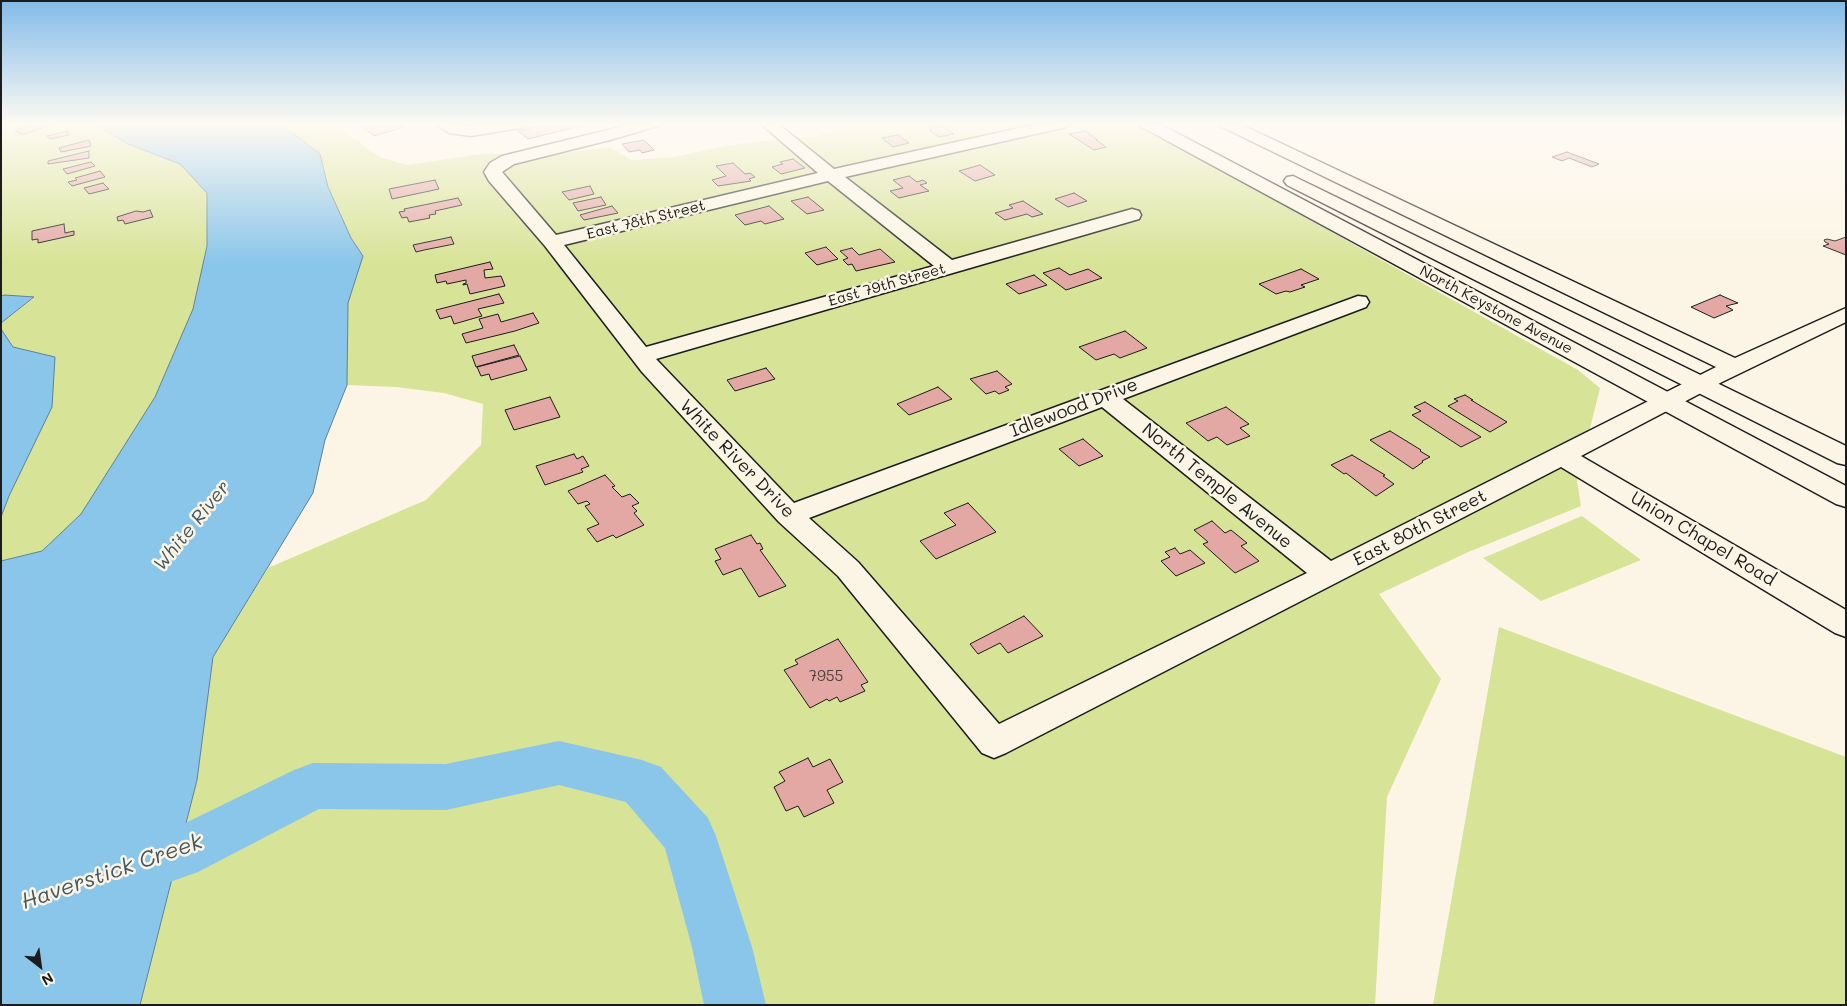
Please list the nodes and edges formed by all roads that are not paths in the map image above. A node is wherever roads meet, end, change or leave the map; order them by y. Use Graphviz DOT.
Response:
graph roads {
  1 [pos="494,170"];
  2 [pos="825,170"];
  3 [pos="853,170"];
  4 [pos="1234,170"];
  5 [pos="1270,170"];
  6 [pos="1324,170"];
  7 [pos="831,175"];
  8 [pos="1132,215"];
  9 [pos="552,242"];
  10 [pos="948,267"];
  11 [pos="1358,302"];
  12 [pos="1846,314"];
  13 [pos="641,356"];
  14 [pos="1735,367"];
  15 [pos="1701,384"];
  16 [pos="1105,397"];
  17 [pos="1667,402"];
  18 [pos="1560,455"];
  19 [pos="1846,457"];
  20 [pos="1846,498"];
  21 [pos="789,515"];
  22 [pos="1329,575"];
  23 [pos="1846,624"];
  24 [pos="994,743"];
  1 -- 9 [label="street, White River Drive"];
  2 -- 7 [label="street"];
  3 -- 7 [label="street, East 78th Street"];
  4 -- 17 [label="street, North Keystone Avenue"];
  5 -- 15 [label="street, North Keystone Avenue"];
  6 -- 14 [label="street"];
  7 -- 9 [label="street, East 78th Street"];
  7 -- 10 [label="street"];
  8 -- 10 [label="street, East 79th Street"];
  9 -- 13 [label="street, White River Drive"];
  10 -- 13 [label="street, East 79th Street"];
  11 -- 16 [label="street, Idlewood Drive"];
  12 -- 14 [label="street, East 80th Street"];
  13 -- 21 [label="street, White River Drive"];
  14 -- 15 [label="street, East 80th Street"];
  15 -- 17 [label="street, East 80th Street"];
  15 -- 19 [label="street, North Keystone Avenue"];
  16 -- 21 [label="street, Idlewood Drive"];
  16 -- 22 [label="street, North Temple Avenue"];
  17 -- 18 [label="street, East 80th Street"];
  17 -- 20 [label="street, North Keystone Avenue"];
  18 -- 22 [label="street, East 80th Street"];
  18 -- 23 [label="street, Union Chapel Road"];
  21 -- 24 [label="street, White River Drive"];
  22 -- 24 [label="street, East 80th Street"];
}
